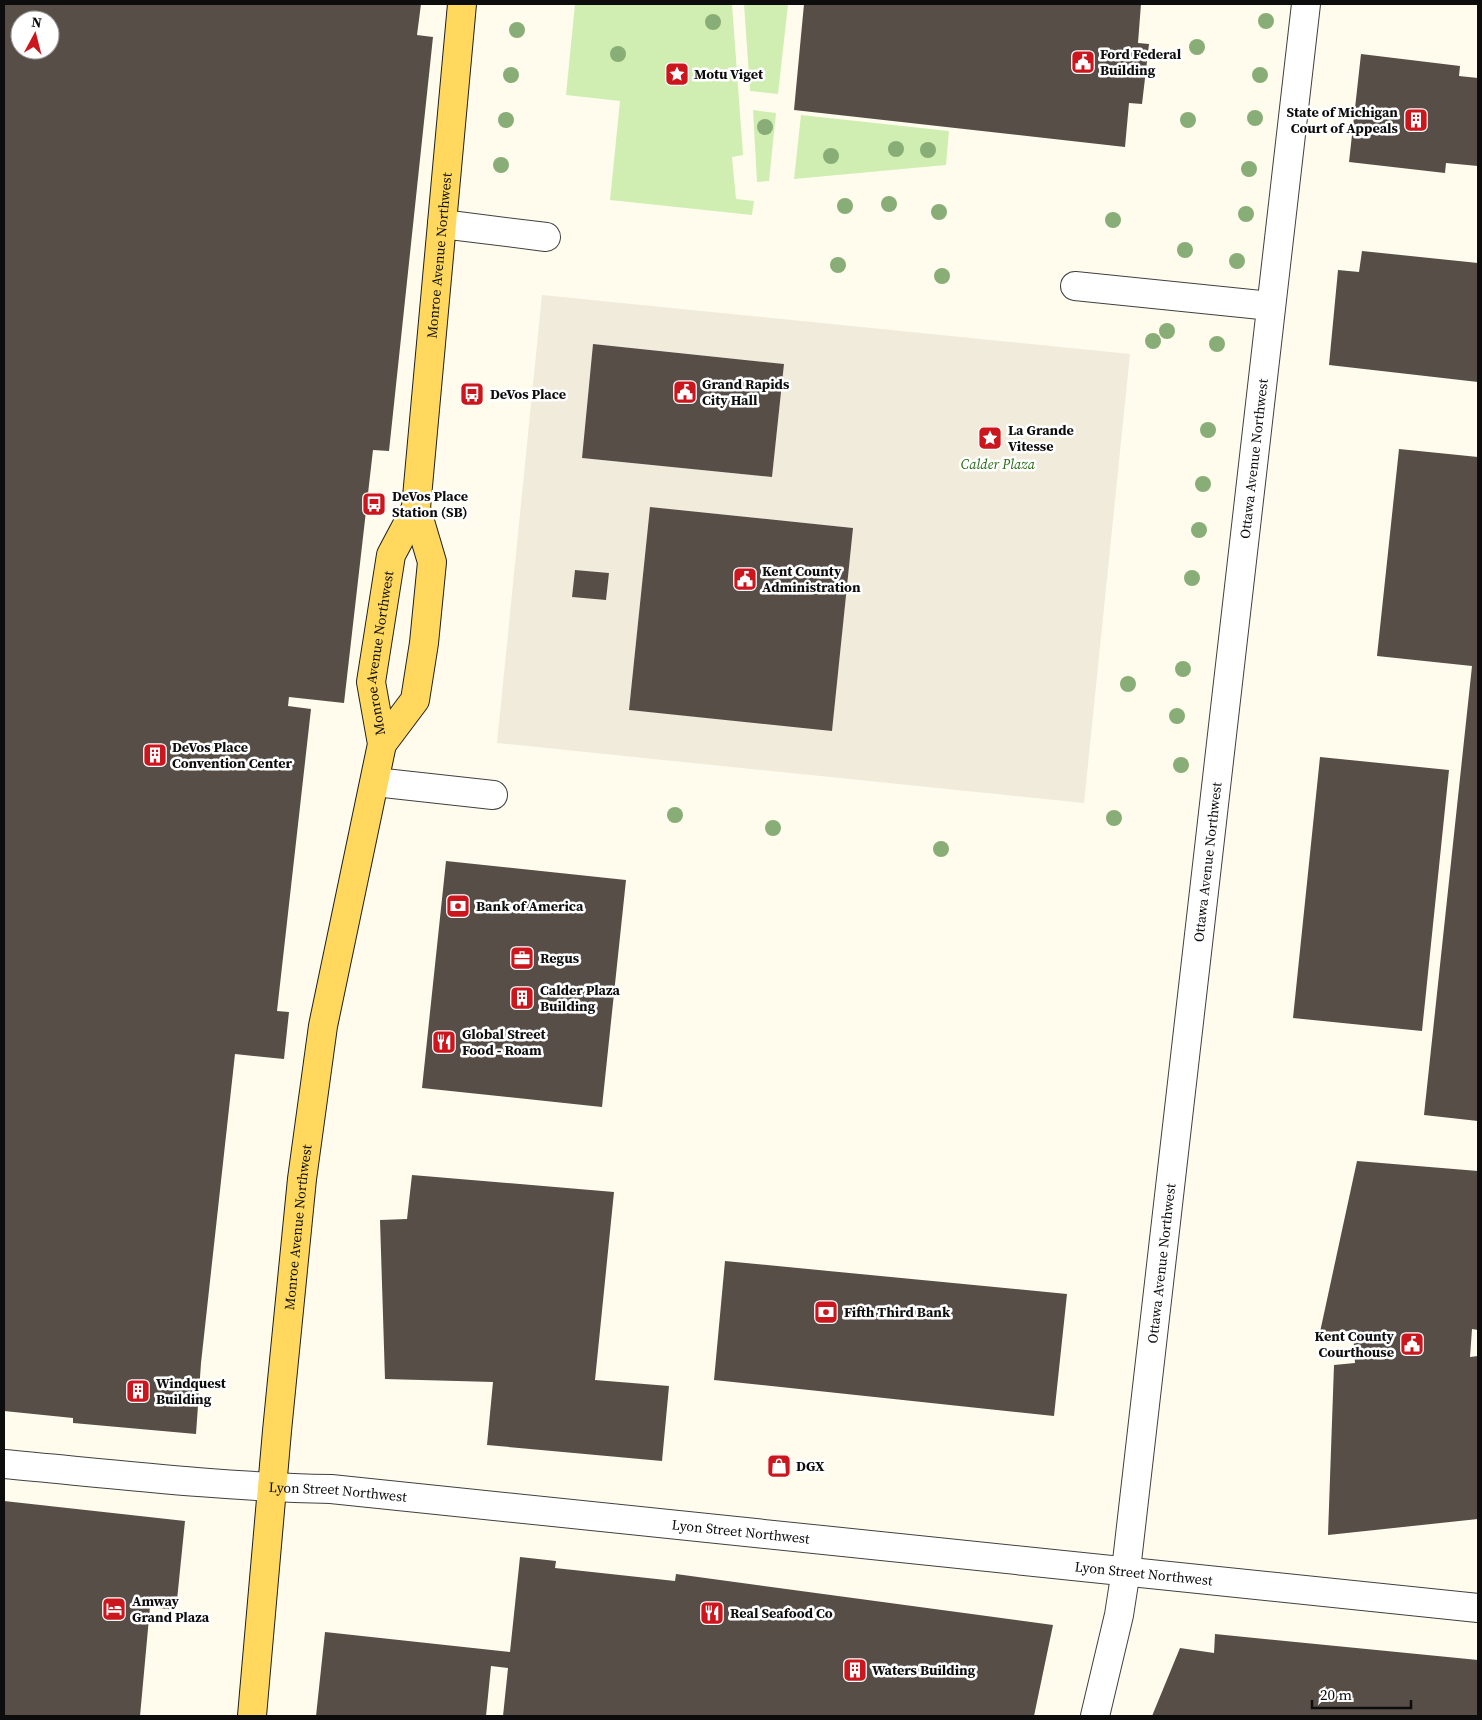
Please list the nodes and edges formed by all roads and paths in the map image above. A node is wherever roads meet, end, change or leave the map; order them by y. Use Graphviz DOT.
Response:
graph roads {
  1 [pos="462,4"];
  2 [pos="1306,4"];
  3 [pos="442,224"];
  4 [pos="546,237"];
  5 [pos="1075,286"];
  6 [pos="1271,306"];
  7 [pos="416,508"];
  8 [pos="382,744"];
  9 [pos="375,782"];
  10 [pos="493,795"];
  11 [pos="4,1464"];
  12 [pos="272,1488"];
  13 [pos="1126,1570"];
  14 [pos="1478,1608"];
  15 [pos="252,1716"];
  16 [pos="1095,1716"];
  1 -- 3 [label="main road, Monroe Avenue Northwest"];
  2 -- 6 [label="street, Ottawa Avenue Northwest"];
  3 -- 4 [label="street"];
  3 -- 7 [label="main road, Monroe Avenue Northwest"];
  5 -- 6 [label="street"];
  6 -- 13 [label="street, Ottawa Avenue Northwest"];
  7 -- 8 [label="main road, Monroe Avenue Northwest"];
  7 -- 8 [label="main road, Monroe Avenue Northwest"];
  8 -- 9 [label="main road, Monroe Avenue Northwest"];
  9 -- 10 [label="street"];
  9 -- 12 [label="main road, Monroe Avenue Northwest"];
  11 -- 12 [label="street, Lyon Street Northwest"];
  12 -- 13 [label="street, Lyon Street Northwest"];
  12 -- 15 [label="main road, Monroe Avenue Northwest"];
  13 -- 14 [label="street, Lyon Street Northwest"];
  13 -- 16 [label="street, Ottawa Avenue Northwest"];
}
